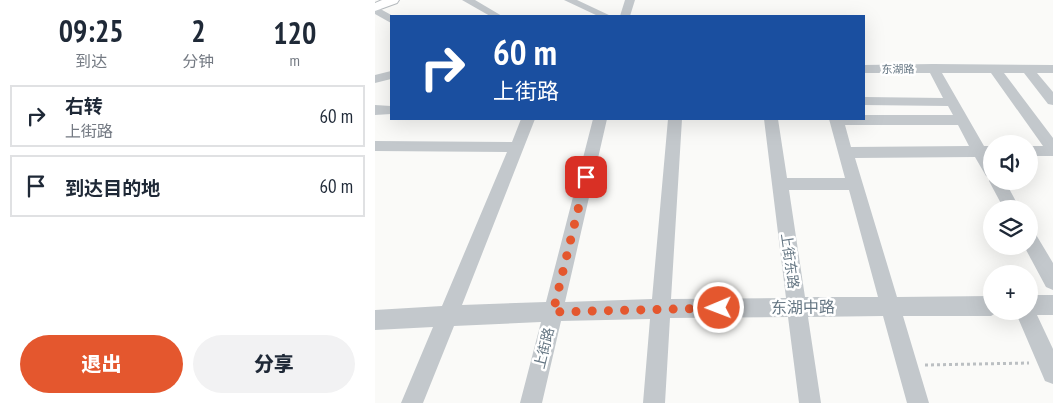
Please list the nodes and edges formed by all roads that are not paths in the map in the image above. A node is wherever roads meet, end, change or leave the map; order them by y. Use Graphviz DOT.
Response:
graph roads {
  1 [pos="380,0"];
  2 [pos="393,0"];
  3 [pos="467,0"];
  4 [pos="569,0"];
  5 [pos="630,0"];
  6 [pos="375,2"];
  7 [pos="375,8"];
  8 [pos="495,15"];
  9 [pos="602,15"];
  10 [pos="625,15"];
  11 [pos="390,19"];
  12 [pos="933,68"];
  13 [pos="865,69"];
  14 [pos="995,69"];
  15 [pos="1027,69"];
  16 [pos="1053,69"];
  17 [pos="390,75"];
  18 [pos="375,79"];
  19 [pos="865,101"];
  20 [pos="1053,101"];
  21 [pos="952,102"];
  22 [pos="375,110"];
  23 [pos="390,110"];
  24 [pos="865,119"];
  25 [pos="528,120"];
  26 [pos="600,120"];
  27 [pos="675,120"];
  28 [pos="771,120"];
  29 [pos="837,120"];
  30 [pos="962,120"];
  31 [pos="375,146"];
  32 [pos="517,147"];
  33 [pos="983,148"];
  34 [pos="1053,150"];
  35 [pos="983,151"];
  36 [pos="1038,151"];
  37 [pos="846,153"];
  38 [pos="780,184"];
  39 [pos="855,184"];
  40 [pos="1038,254"];
  41 [pos="1053,281"];
  42 [pos="1038,305"];
  43 [pos="1053,305"];
  44 [pos="891,306"];
  45 [pos="983,306"];
  46 [pos="797,307"];
  47 [pos="661,309"];
  48 [pos="553,312"];
  49 [pos="448,316"];
  50 [pos="375,320"];
  51 [pos="1029,320"];
  52 [pos="1051,368"];
  53 [pos="412,403"];
  54 [pos="531,403"];
  55 [pos="654,403"];
  56 [pos="810,403"];
  57 [pos="918,403"];
  1 -- 6 [label="main road"];
  2 -- 7 [label="main road"];
  3 -- 8 [label="street"];
  4 -- 9 [label="street"];
  5 -- 10 [label="street"];
  7 -- 11 [label="street"];
  12 -- 13 [label="street, 东湖路"];
  12 -- 14 [label="street, 东湖路"];
  12 -- 21 [label="street"];
  14 -- 15 [label="street, 东湖路"];
  14 -- 34 [label="street"];
  15 -- 16 [label="street, 东湖路"];
  15 -- 20 [label="street"];
  17 -- 18 [label="street"];
  19 -- 21 [label="street"];
  21 -- 30 [label="street"];
  22 -- 23 [label="street"];
  24 -- 30 [label="street"];
  25 -- 32 [label="street"];
  26 -- 48 [label="street, 上街路"];
  27 -- 47 [label="street"];
  28 -- 38 [label="street, 上街东路"];
  29 -- 37 [label="street"];
  30 -- 33 [label="street"];
  31 -- 32 [label="street"];
  32 -- 49 [label="street"];
  34 -- 36 [label="street"];
  35 -- 37 [label="street"];
  37 -- 39 [label="street"];
  38 -- 39 [label="street"];
  38 -- 46 [label="street, 上街东路"];
  39 -- 44 [label="street"];
  40 -- 41 [label="street"];
  42 -- 43 [label="street"];
  44 -- 45 [label="street, 东湖中路"];
  44 -- 46 [label="street, 东湖中路"];
  44 -- 57 [label="street"];
  46 -- 47 [label="street, 东湖中路"];
  46 -- 56 [label="street, 上街东路"];
  47 -- 48 [label="street, 东湖中路"];
  47 -- 55 [label="street"];
  48 -- 49 [label="street, 东湖中路"];
  48 -- 54 [label="street, 上街路"];
  49 -- 50 [label="street, 东湖中路"];
  49 -- 53 [label="street"];
  51 -- 52 [label="street"];
}
